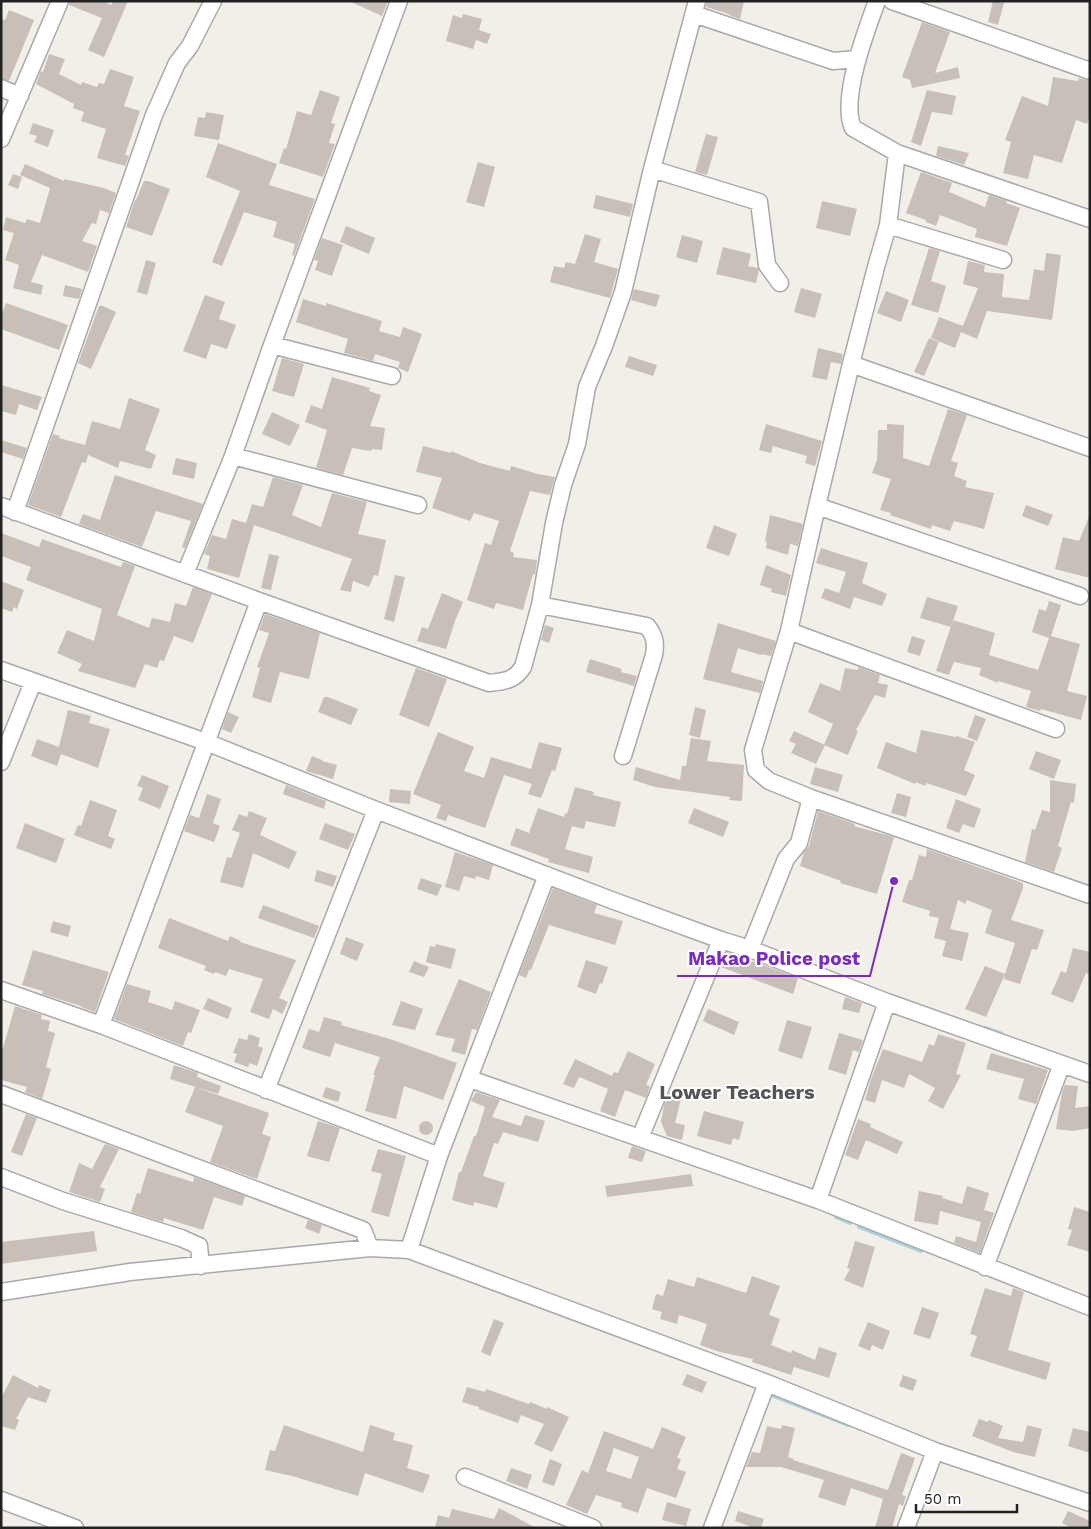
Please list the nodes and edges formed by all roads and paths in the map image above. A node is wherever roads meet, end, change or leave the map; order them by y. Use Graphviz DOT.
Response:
graph roads {
  1 [pos="60,1"];
  2 [pos="213,1"];
  3 [pos="399,1"];
  4 [pos="877,1"];
  5 [pos="892,1"];
  6 [pos="696,8"];
  7 [pos="857,59"];
  8 [pos="1090,72"];
  9 [pos="1,88"];
  10 [pos="20,96"];
  11 [pos="1,139"];
  12 [pos="897,152"];
  13 [pos="652,169"];
  14 [pos="1090,218"];
  15 [pos="888,225"];
  16 [pos="1003,260"];
  17 [pos="780,283"];
  18 [pos="272,345"];
  19 [pos="851,364"];
  20 [pos="392,376"];
  21 [pos="1090,448"];
  22 [pos="233,456"];
  23 [pos="418,505"];
  24 [pos="817,506"];
  25 [pos="8,509"];
  26 [pos="185,574"];
  27 [pos="1080,596"];
  28 [pos="258,601"];
  29 [pos="540,605"];
  30 [pos="790,632"];
  31 [pos="1,670"];
  32 [pos="33,682"];
  33 [pos="1056,729"];
  34 [pos="206,742"];
  35 [pos="623,756"];
  36 [pos="1,762"];
  37 [pos="811,798"];
  38 [pos="376,810"];
  39 [pos="547,875"];
  40 [pos="1090,895"];
  41 [pos="721,940"];
  42 [pos="750,949"];
  43 [pos="1,990"];
  44 [pos="887,1002"];
  45 [pos="101,1025"];
  46 [pos="1062,1064"];
  47 [pos="1090,1074"];
  48 [pos="470,1079"];
  49 [pos="266,1090"];
  50 [pos="1,1094"];
  51 [pos="640,1138"];
  52 [pos="439,1156"];
  53 [pos="1,1177"];
  54 [pos="818,1200"];
  55 [pos="370,1248"];
  56 [pos="410,1250"];
  57 [pos="201,1266"];
  58 [pos="985,1267"];
  59 [pos="1,1292"];
  60 [pos="1090,1308"];
  61 [pos="767,1383"];
  62 [pos="935,1451"];
  63 [pos="465,1477"];
  64 [pos="1,1500"];
  65 [pos="1090,1503"];
  66 [pos="75,1528"];
  67 [pos="593,1528"];
  68 [pos="712,1528"];
  69 [pos="906,1528"];
  1 -- 10 [label="street"];
  2 -- 25 [label="street"];
  3 -- 18 [label="street"];
  4 -- 7 [label="street"];
  5 -- 8 [label="street"];
  6 -- 7 [label="street"];
  6 -- 13 [label="street"];
  7 -- 12 [label="street"];
  9 -- 10 [label="street"];
  10 -- 11 [label="street"];
  12 -- 14 [label="street"];
  12 -- 15 [label="street"];
  13 -- 17 [label="street"];
  13 -- 29 [label="street"];
  15 -- 16 [label="street"];
  15 -- 19 [label="street"];
  18 -- 20 [label="street"];
  18 -- 22 [label="street"];
  19 -- 21 [label="street"];
  19 -- 24 [label="street"];
  22 -- 23 [label="street"];
  22 -- 26 [label="street"];
  24 -- 27 [label="street"];
  24 -- 30 [label="street"];
  25 -- 26 [label="street"];
  26 -- 28 [label="street"];
  28 -- 29 [label="street"];
  28 -- 34 [label="street"];
  29 -- 35 [label="street"];
  30 -- 33 [label="street"];
  30 -- 37 [label="street"];
  31 -- 32 [label="street"];
  32 -- 34 [label="street"];
  32 -- 36 [label="street"];
  34 -- 38 [label="street"];
  34 -- 45 [label="street"];
  37 -- 40 [label="street"];
  37 -- 42 [label="street"];
  38 -- 39 [label="street"];
  38 -- 49 [label="street"];
  39 -- 41 [label="street"];
  39 -- 48 [label="street"];
  41 -- 42 [label="street"];
  41 -- 51 [label="street"];
  42 -- 44 [label="street"];
  43 -- 45 [label="street"];
  44 -- 46 [label="street"];
  44 -- 54 [label="street"];
  45 -- 49 [label="street"];
  46 -- 47 [label="street"];
  46 -- 58 [label="street"];
  48 -- 51 [label="street"];
  48 -- 52 [label="street"];
  49 -- 52 [label="street"];
  50 -- 55 [label="street"];
  51 -- 54 [label="street"];
  52 -- 56 [label="street"];
  53 -- 57 [label="street"];
  54 -- 58 [label="street"];
  55 -- 56 [label="street"];
  55 -- 57 [label="street"];
  56 -- 61 [label="street"];
  57 -- 59 [label="street"];
  58 -- 60 [label="street"];
  61 -- 62 [label="street"];
  61 -- 68 [label="street"];
  62 -- 65 [label="street"];
  62 -- 69 [label="street"];
  63 -- 67 [label="street"];
  64 -- 66 [label="street"];
}
